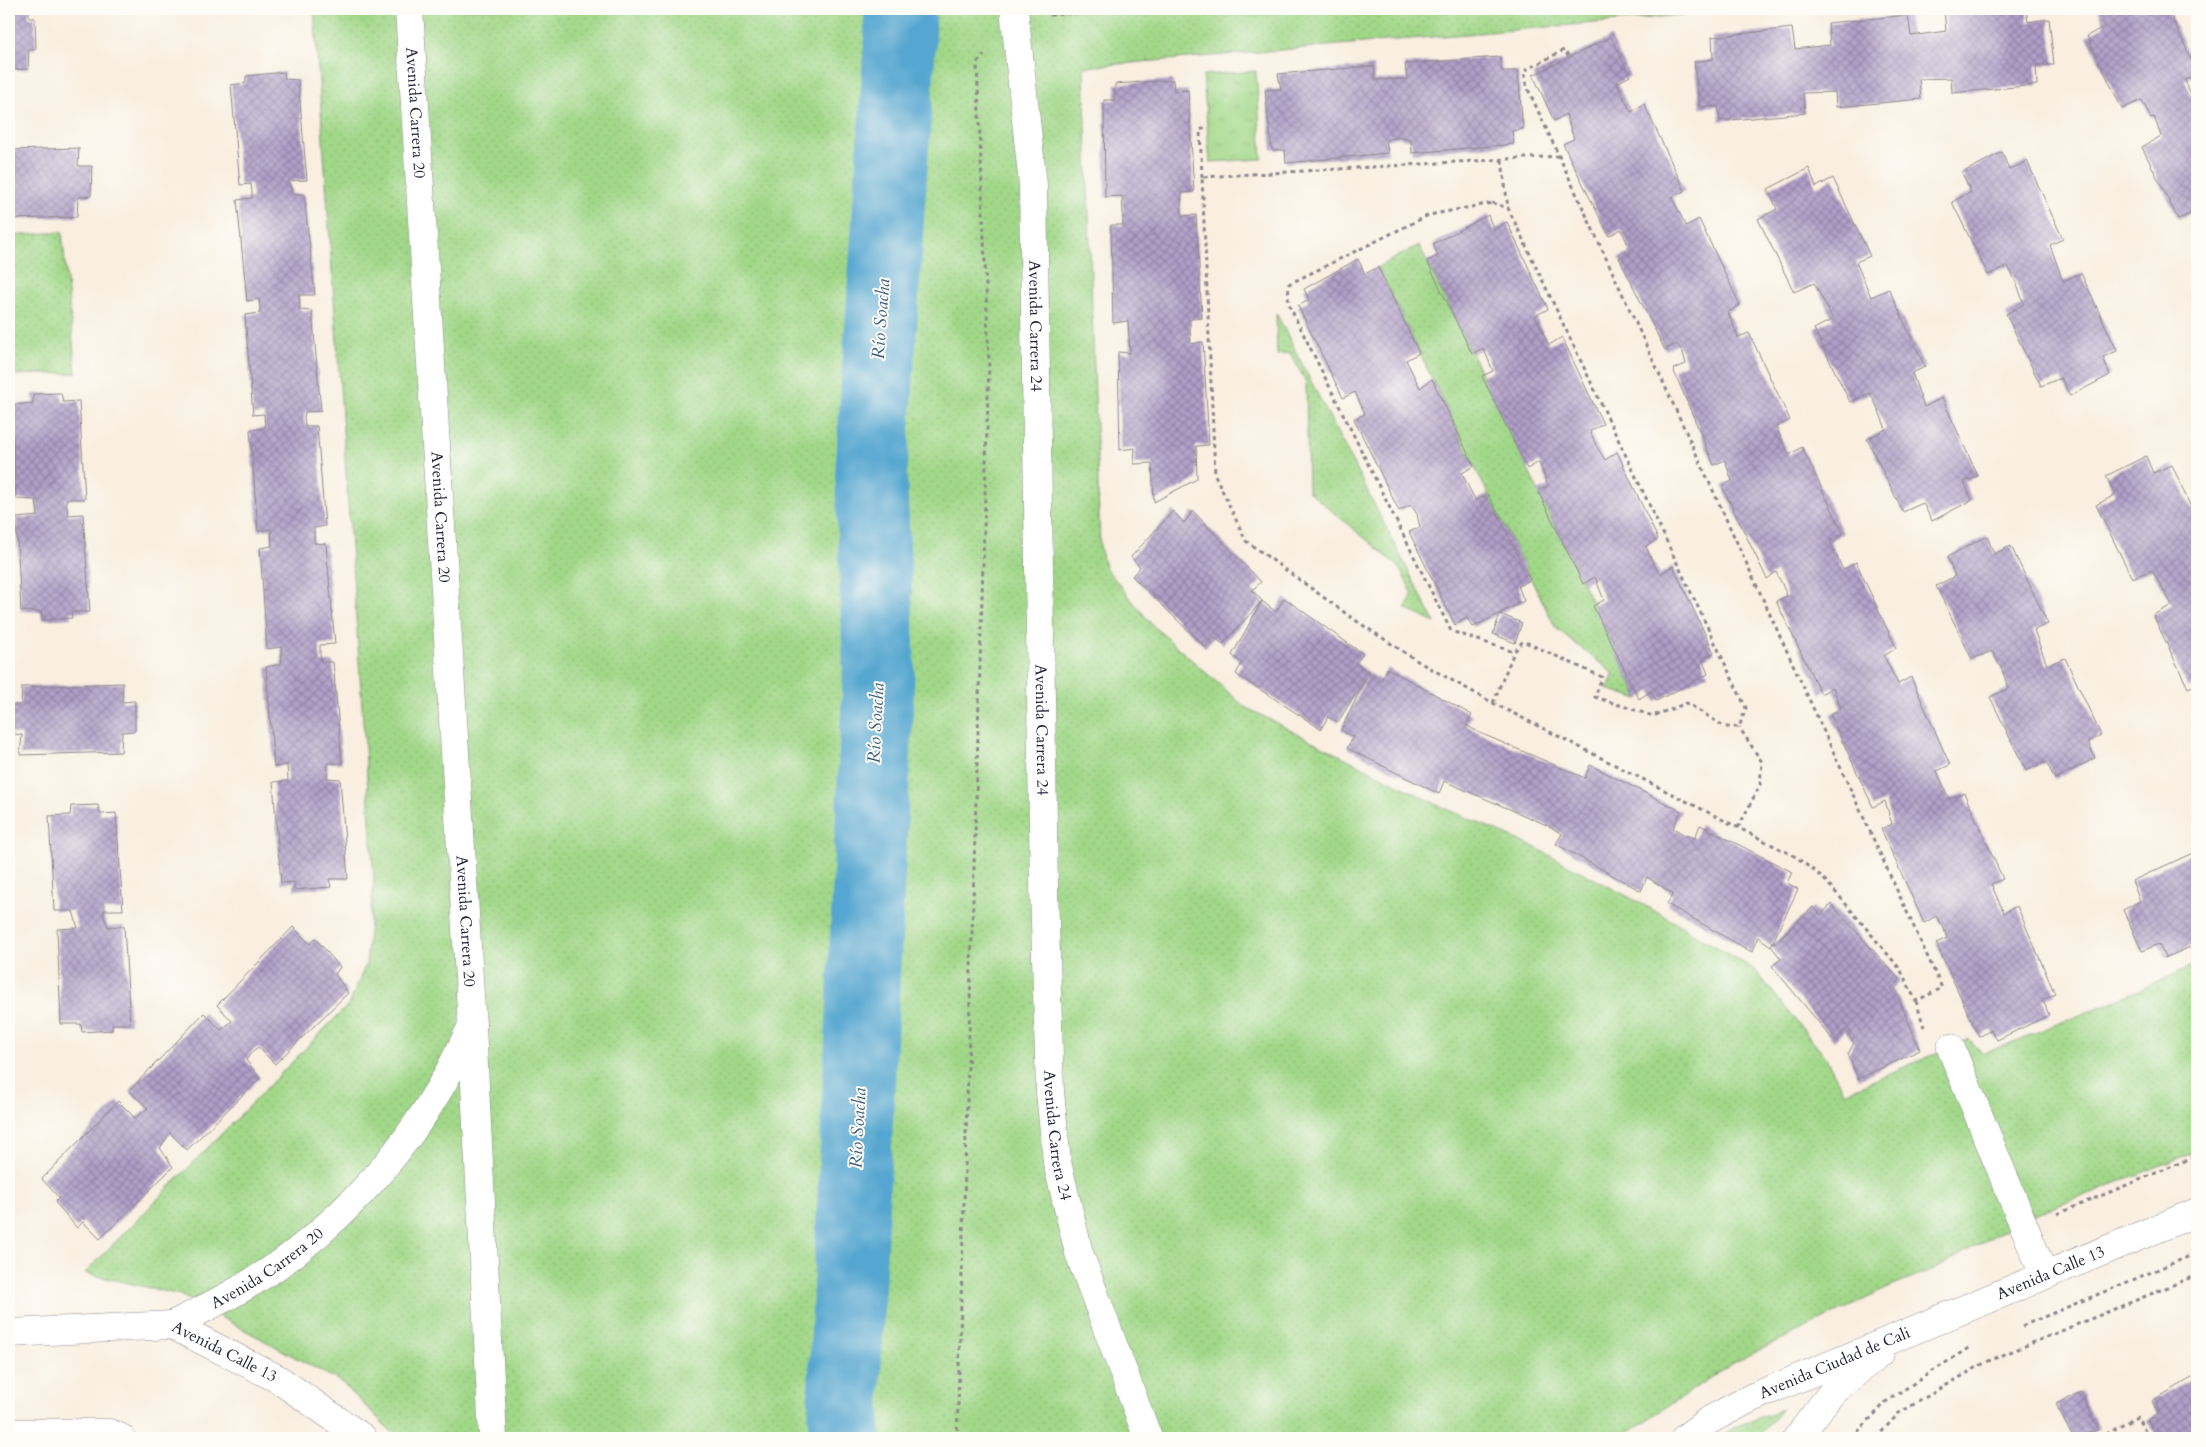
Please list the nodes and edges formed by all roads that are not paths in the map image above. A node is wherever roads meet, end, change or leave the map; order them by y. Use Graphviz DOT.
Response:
graph roads {
  1 [pos="409,9"];
  2 [pos="1014,13"];
  3 [pos="472,1026"];
  4 [pos="1950,1048"];
  5 [pos="2197,1212"];
  6 [pos="2044,1274"];
  7 [pos="172,1325"];
  8 [pos="1904,1332"];
  9 [pos="9,1333"];
  10 [pos="9,1433"];
  11 [pos="121,1438"];
  12 [pos="363,1438"];
  13 [pos="493,1438"];
  14 [pos="1148,1438"];
  15 [pos="1685,1438"];
  16 [pos="1797,1438"];
  1 -- 3 [label="street, Avenida Carrera 20"];
  2 -- 14 [label="street, Avenida Carrera 24"];
  3 -- 7 [label="street, Avenida Carrera 20"];
  3 -- 13 [label="street, Avenida Carrera 20"];
  4 -- 6 [label="street"];
  5 -- 6 [label="street, Avenida Calle 13"];
  6 -- 8 [label="street, Avenida Calle 13"];
  7 -- 9 [label="street, Avenida Calle 13"];
  7 -- 12 [label="street, Avenida Calle 13"];
  8 -- 15 [label="street, Avenida Ciudad de Cali"];
  8 -- 16 [label="street, Avenida Ciudad de Cali"];
  10 -- 11 [label="street"];
}
